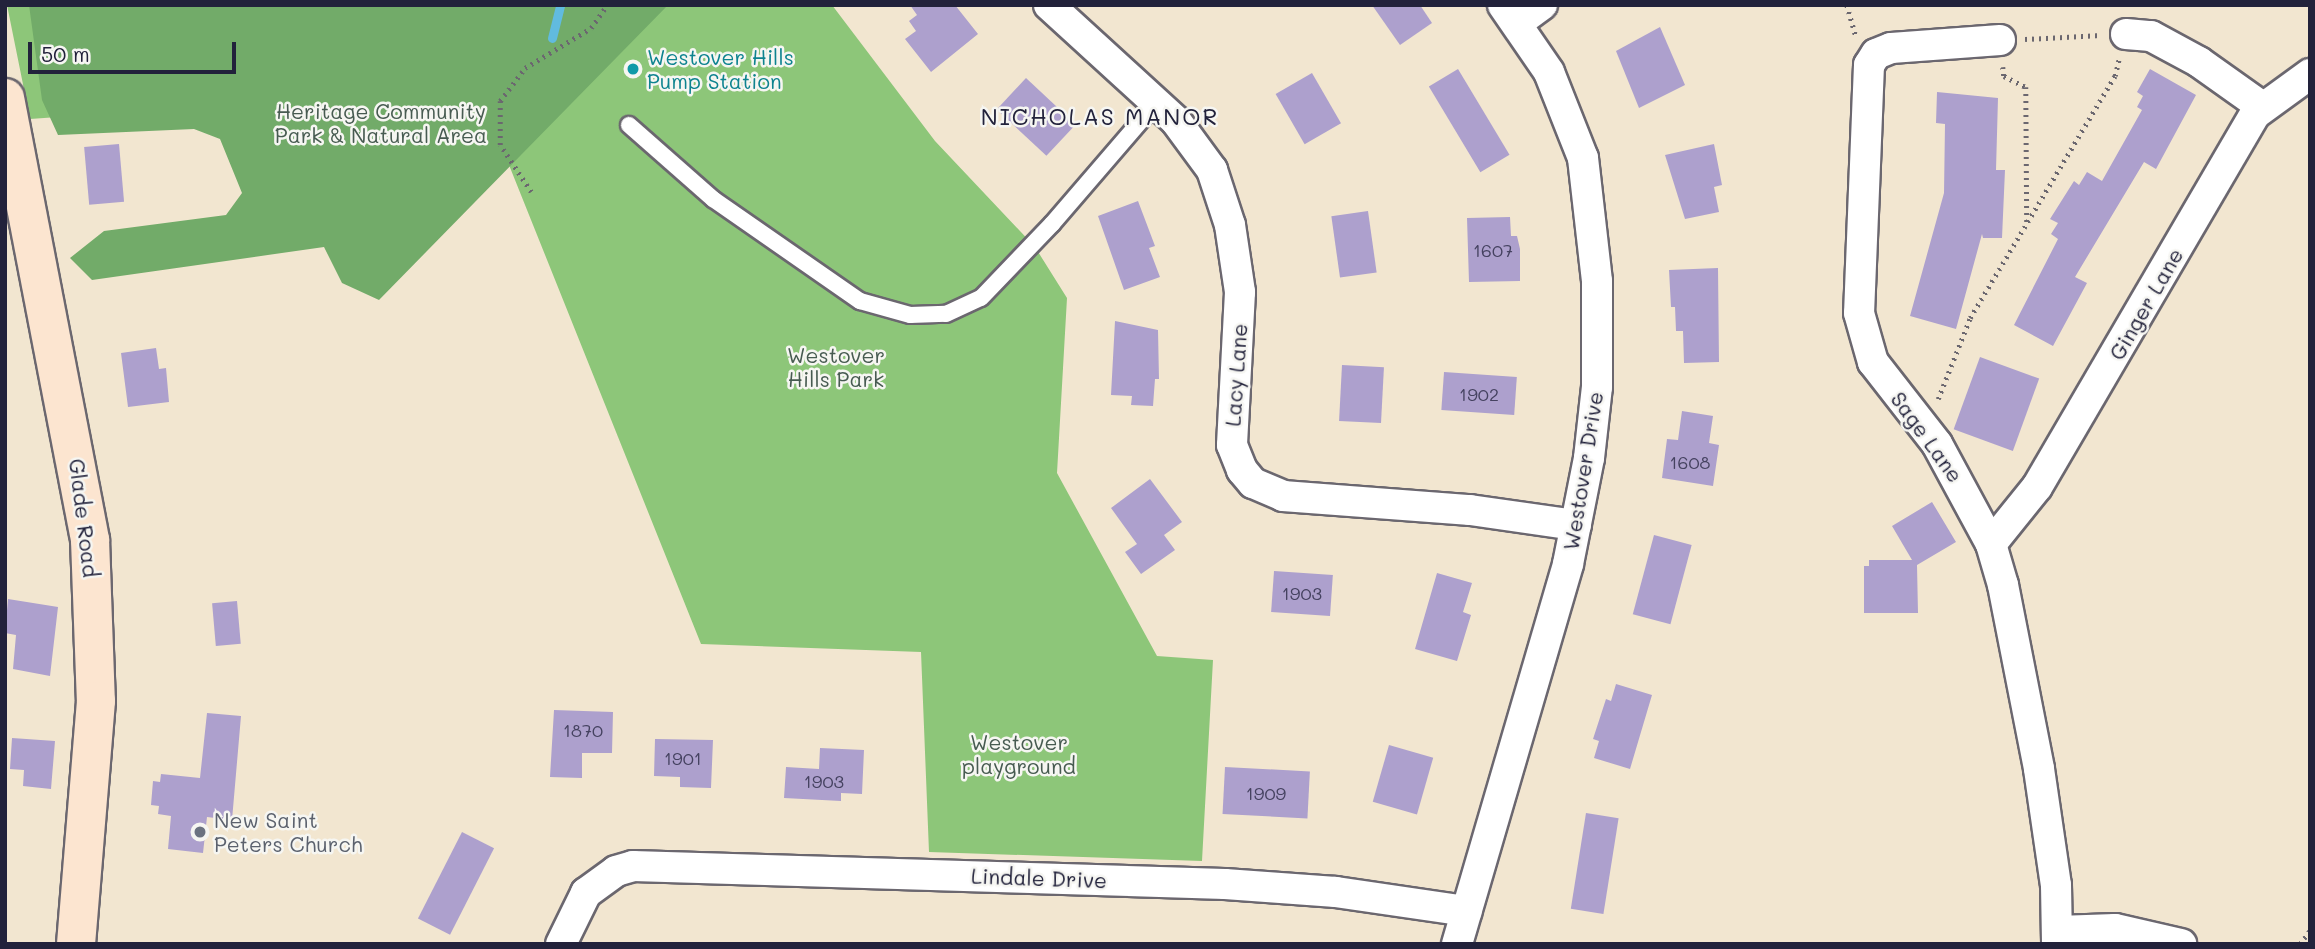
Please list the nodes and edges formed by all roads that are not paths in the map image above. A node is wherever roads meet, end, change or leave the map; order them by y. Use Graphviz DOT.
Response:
graph roads {
  1 [pos="1049,5"];
  2 [pos="1542,5"];
  3 [pos="1510,14"];
  4 [pos="2126,34"];
  5 [pos="2000,40"];
  6 [pos="2310,74"];
  7 [pos="5,98"];
  8 [pos="1157,102"];
  9 [pos="2261,106"];
  10 [pos="629,125"];
  11 [pos="1576,525"];
  12 [pos="1991,544"];
  13 [pos="1467,911"];
  14 [pos="2058,937"];
  15 [pos="76,944"];
  16 [pos="561,944"];
  17 [pos="1457,944"];
  18 [pos="2181,944"];
  1 -- 8 [label="street, Lacy Lane"];
  2 -- 3 [label="street"];
  3 -- 11 [label="street, Westover Drive"];
  4 -- 9 [label="street"];
  5 -- 12 [label="street, Sage Lane"];
  6 -- 9 [label="street, Ginger Lane"];
  7 -- 15 [label="street, Glade Road"];
  8 -- 10 [label="lane"];
  8 -- 11 [label="street, Lacy Lane"];
  9 -- 12 [label="street, Ginger Lane"];
  11 -- 13 [label="street, Westover Drive"];
  12 -- 14 [label="street, Sage Lane"];
  13 -- 16 [label="street, Lindale Drive"];
  13 -- 17 [label="street, Westover Drive"];
  14 -- 18 [label="street"];
}
